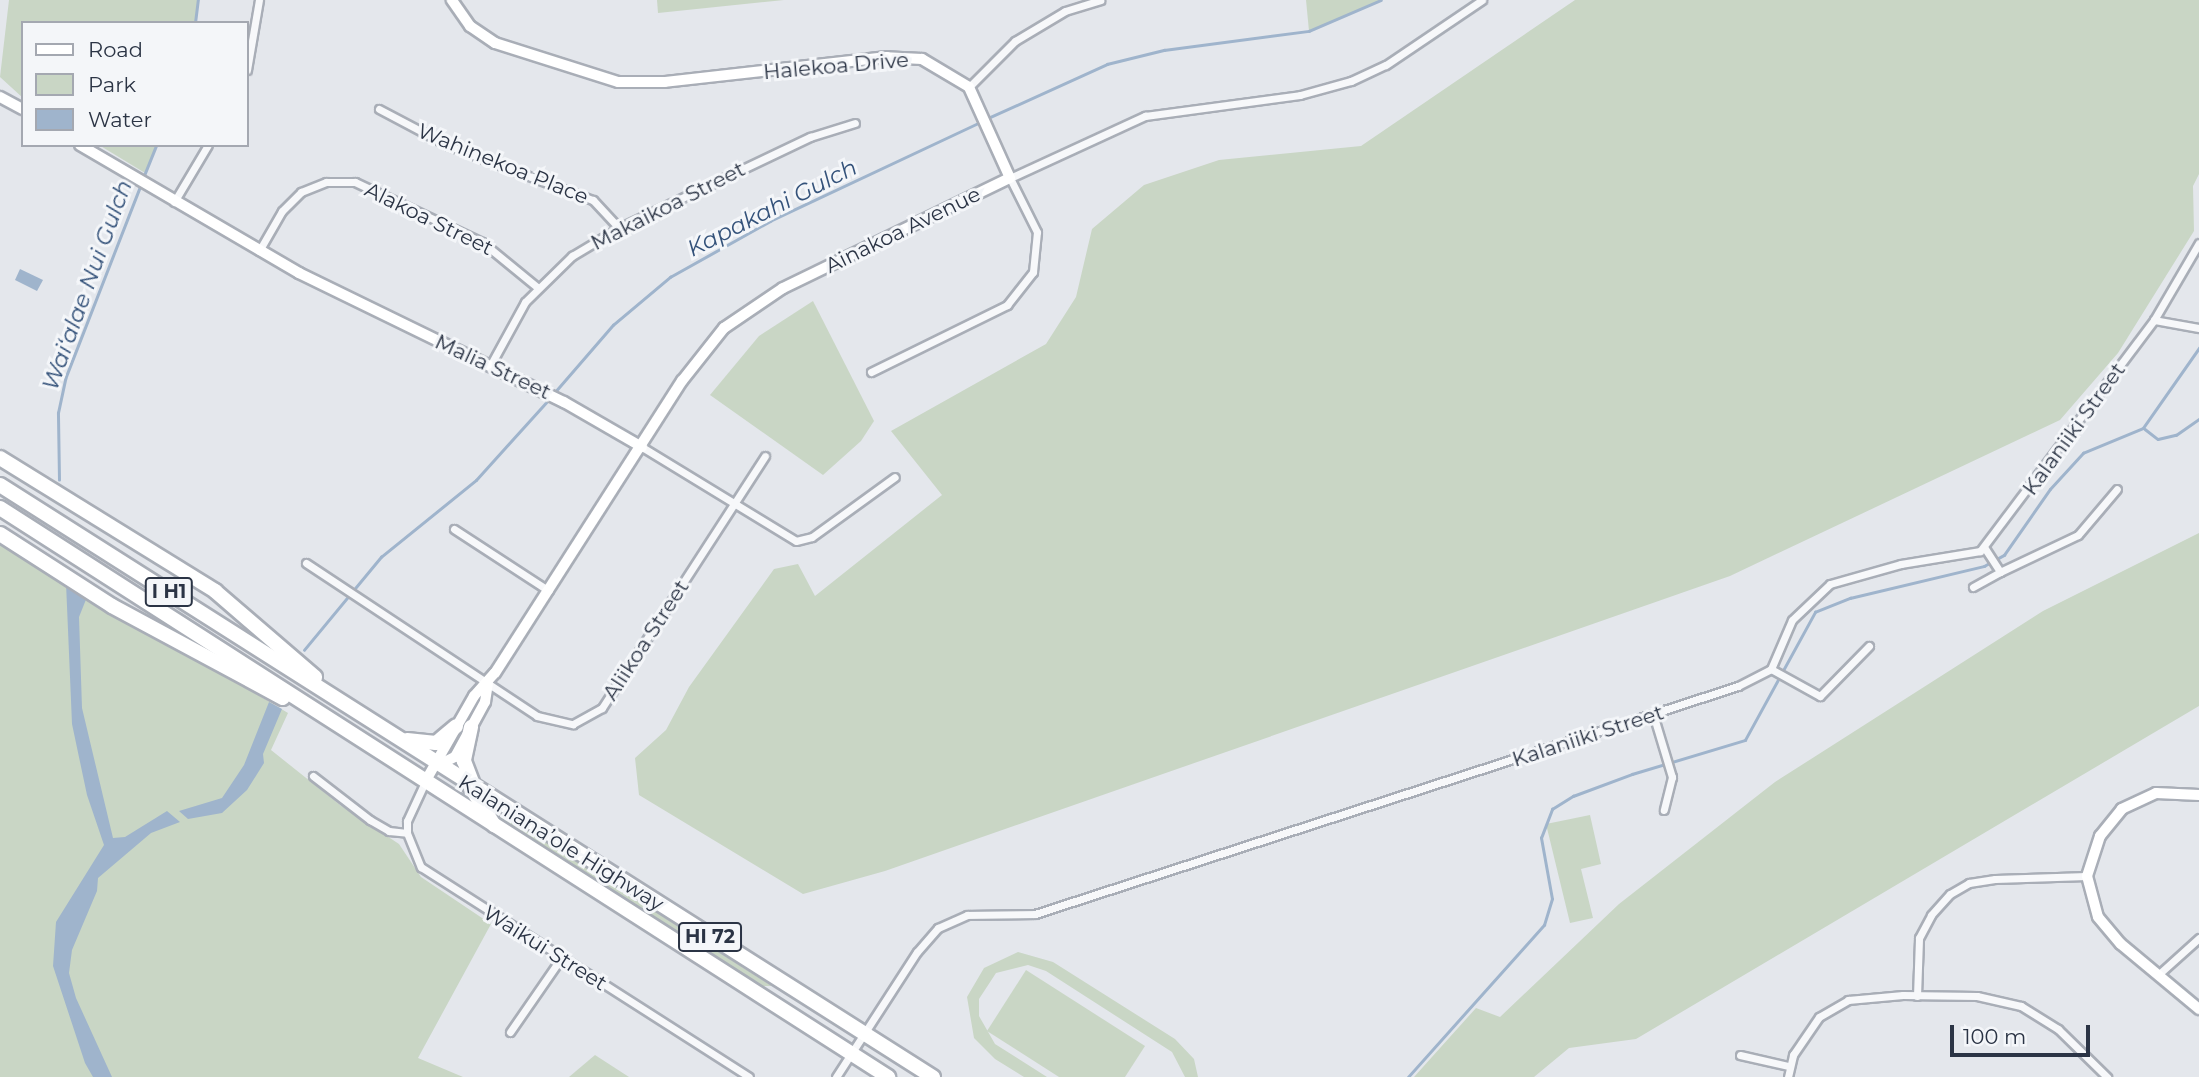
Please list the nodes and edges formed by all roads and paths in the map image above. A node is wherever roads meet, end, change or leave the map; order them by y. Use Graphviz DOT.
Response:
graph roads {
  1 [pos="259,0"];
  2 [pos="452,0"];
  3 [pos="1100,0"];
  4 [pos="1482,0"];
  5 [pos="248,64"];
  6 [pos="969,87"];
  7 [pos="0,97"];
  8 [pos="21,108"];
  9 [pos="379,109"];
  10 [pos="855,123"];
  11 [pos="83,147"];
  12 [pos="207,147"];
  13 [pos="1010,178"];
  14 [pos="173,203"];
  15 [pos="619,228"];
  16 [pos="2199,243"];
  17 [pos="259,251"];
  18 [pos="537,287"];
  19 [pos="2154,320"];
  20 [pos="2199,328"];
  21 [pos="490,366"];
  22 [pos="871,372"];
  23 [pos="642,447"];
  24 [pos="765,456"];
  25 [pos="0,458"];
  26 [pos="895,477"];
  27 [pos="0,485"];
  28 [pos="2117,489"];
  29 [pos="733,505"];
  30 [pos="0,508"];
  31 [pos="454,529"];
  32 [pos="0,534"];
  33 [pos="1984,547"];
  34 [pos="306,563"];
  35 [pos="1998,568"];
  36 [pos="1973,587"];
  37 [pos="550,590"];
  38 [pos="1870,646"];
  39 [pos="1771,669"];
  40 [pos="488,684"];
  41 [pos="338,700"];
  42 [pos="1653,714"];
  43 [pos="456,726"];
  44 [pos="471,727"];
  45 [pos="392,734"];
  46 [pos="356,737"];
  47 [pos="439,765"];
  48 [pos="313,776"];
  49 [pos="425,782"];
  50 [pos="471,785"];
  51 [pos="2199,795"];
  52 [pos="1664,810"];
  53 [pos="495,827"];
  54 [pos="407,833"];
  55 [pos="2087,876"];
  56 [pos="2199,938"];
  57 [pos="561,958"];
  58 [pos="2159,974"];
  59 [pos="1917,996"];
  60 [pos="2199,1009"];
  61 [pos="510,1032"];
  62 [pos="863,1032"];
  63 [pos="850,1052"];
  64 [pos="1740,1055"];
  65 [pos="1788,1066"];
  66 [pos="749,1077"];
  67 [pos="836,1077"];
  68 [pos="888,1077"];
  69 [pos="933,1077"];
  70 [pos="1788,1077"];
  71 [pos="2108,1077"];
  1 -- 5 [label="street"];
  2 -- 6 [label="street, Halekoa Drive"];
  3 -- 6 [label="street"];
  4 -- 13 [label="street, Ainakoa Avenue"];
  6 -- 13 [label="street"];
  7 -- 8 [label="street"];
  9 -- 15 [label="street, Wahinekoa Place"];
  10 -- 15 [label="street, Makaikoa Street"];
  11 -- 14 [label="street, Malia Street"];
  12 -- 14 [label="street"];
  13 -- 22 [label="street"];
  13 -- 23 [label="street, Ainakoa Avenue"];
  14 -- 17 [label="street, Malia Street"];
  15 -- 18 [label="street, Makaikoa Street"];
  16 -- 19 [label="street, Kalaniiki Street"];
  17 -- 18 [label="street, Alakoa Street"];
  17 -- 21 [label="street, Malia Street"];
  18 -- 21 [label="street, Makaikoa Street"];
  19 -- 20 [label="street"];
  19 -- 33 [label="street, Kalaniiki Street"];
  21 -- 23 [label="street, Malia Street"];
  23 -- 29 [label="street, Malia Street"];
  23 -- 37 [label="street, Ainakoa Avenue"];
  24 -- 29 [label="street, Aliikoa Street"];
  25 -- 41 [label="highway"];
  26 -- 29 [label="street, Malia Street"];
  27 -- 41 [label="highway, I H1"];
  28 -- 35 [label="street"];
  29 -- 40 [label="street, Aliikoa Street"];
  30 -- 46 [label="highway, I H1"];
  31 -- 37 [label="street"];
  32 -- 46 [label="highway"];
  33 -- 35 [label="street"];
  33 -- 39 [label="street"];
  34 -- 40 [label="street, Aliikoa Street"];
  35 -- 36 [label="street"];
  37 -- 40 [label="street, Ainakoa Avenue"];
  38 -- 39 [label="street"];
  39 -- 42 [label="street, Kalaniiki Street"];
  40 -- 43 [label="street, Ainakoa Avenue"];
  40 -- 44 [label="street, Ainakoa Avenue"];
  41 -- 45 [label="highway, I H1"];
  42 -- 52 [label="street"];
  42 -- 62 [label="street, Kalaniiki Street"];
  43 -- 45 [label="highway"];
  43 -- 47 [label="street, Ainakoa Avenue"];
  44 -- 47 [label="street, Ainakoa Avenue"];
  44 -- 50 [label="highway"];
  45 -- 47 [label="highway, I H1"];
  46 -- 49 [label="highway, I H1"];
  47 -- 49 [label="street, Ainakoa Avenue"];
  47 -- 50 [label="highway, Kalaniana’ole Highway / HI 72"];
  48 -- 54 [label="street"];
  49 -- 53 [label="highway, Kalaniana’ole Highway / HI 72"];
  49 -- 54 [label="street"];
  50 -- 53 [label="highway"];
  50 -- 62 [label="highway, Kalaniana’ole Highway / HI 72"];
  51 -- 55 [label="street"];
  53 -- 63 [label="highway, Kalaniana’ole Highway / HI 72"];
  54 -- 57 [label="street, Waikui Street"];
  55 -- 58 [label="street"];
  55 -- 59 [label="street"];
  56 -- 58 [label="street"];
  57 -- 61 [label="street"];
  57 -- 66 [label="street, Waikui Street"];
  58 -- 60 [label="street"];
  59 -- 65 [label="street"];
  59 -- 71 [label="street"];
  62 -- 63 [label="street, Kalaniiki Street"];
  62 -- 69 [label="highway, Kalaniana’ole Highway / HI 72"];
  63 -- 67 [label="street, Kalaniiki Street"];
  63 -- 68 [label="highway, Kalaniana’ole Highway / HI 72"];
  64 -- 65 [label="street"];
  65 -- 70 [label="street"];
}
